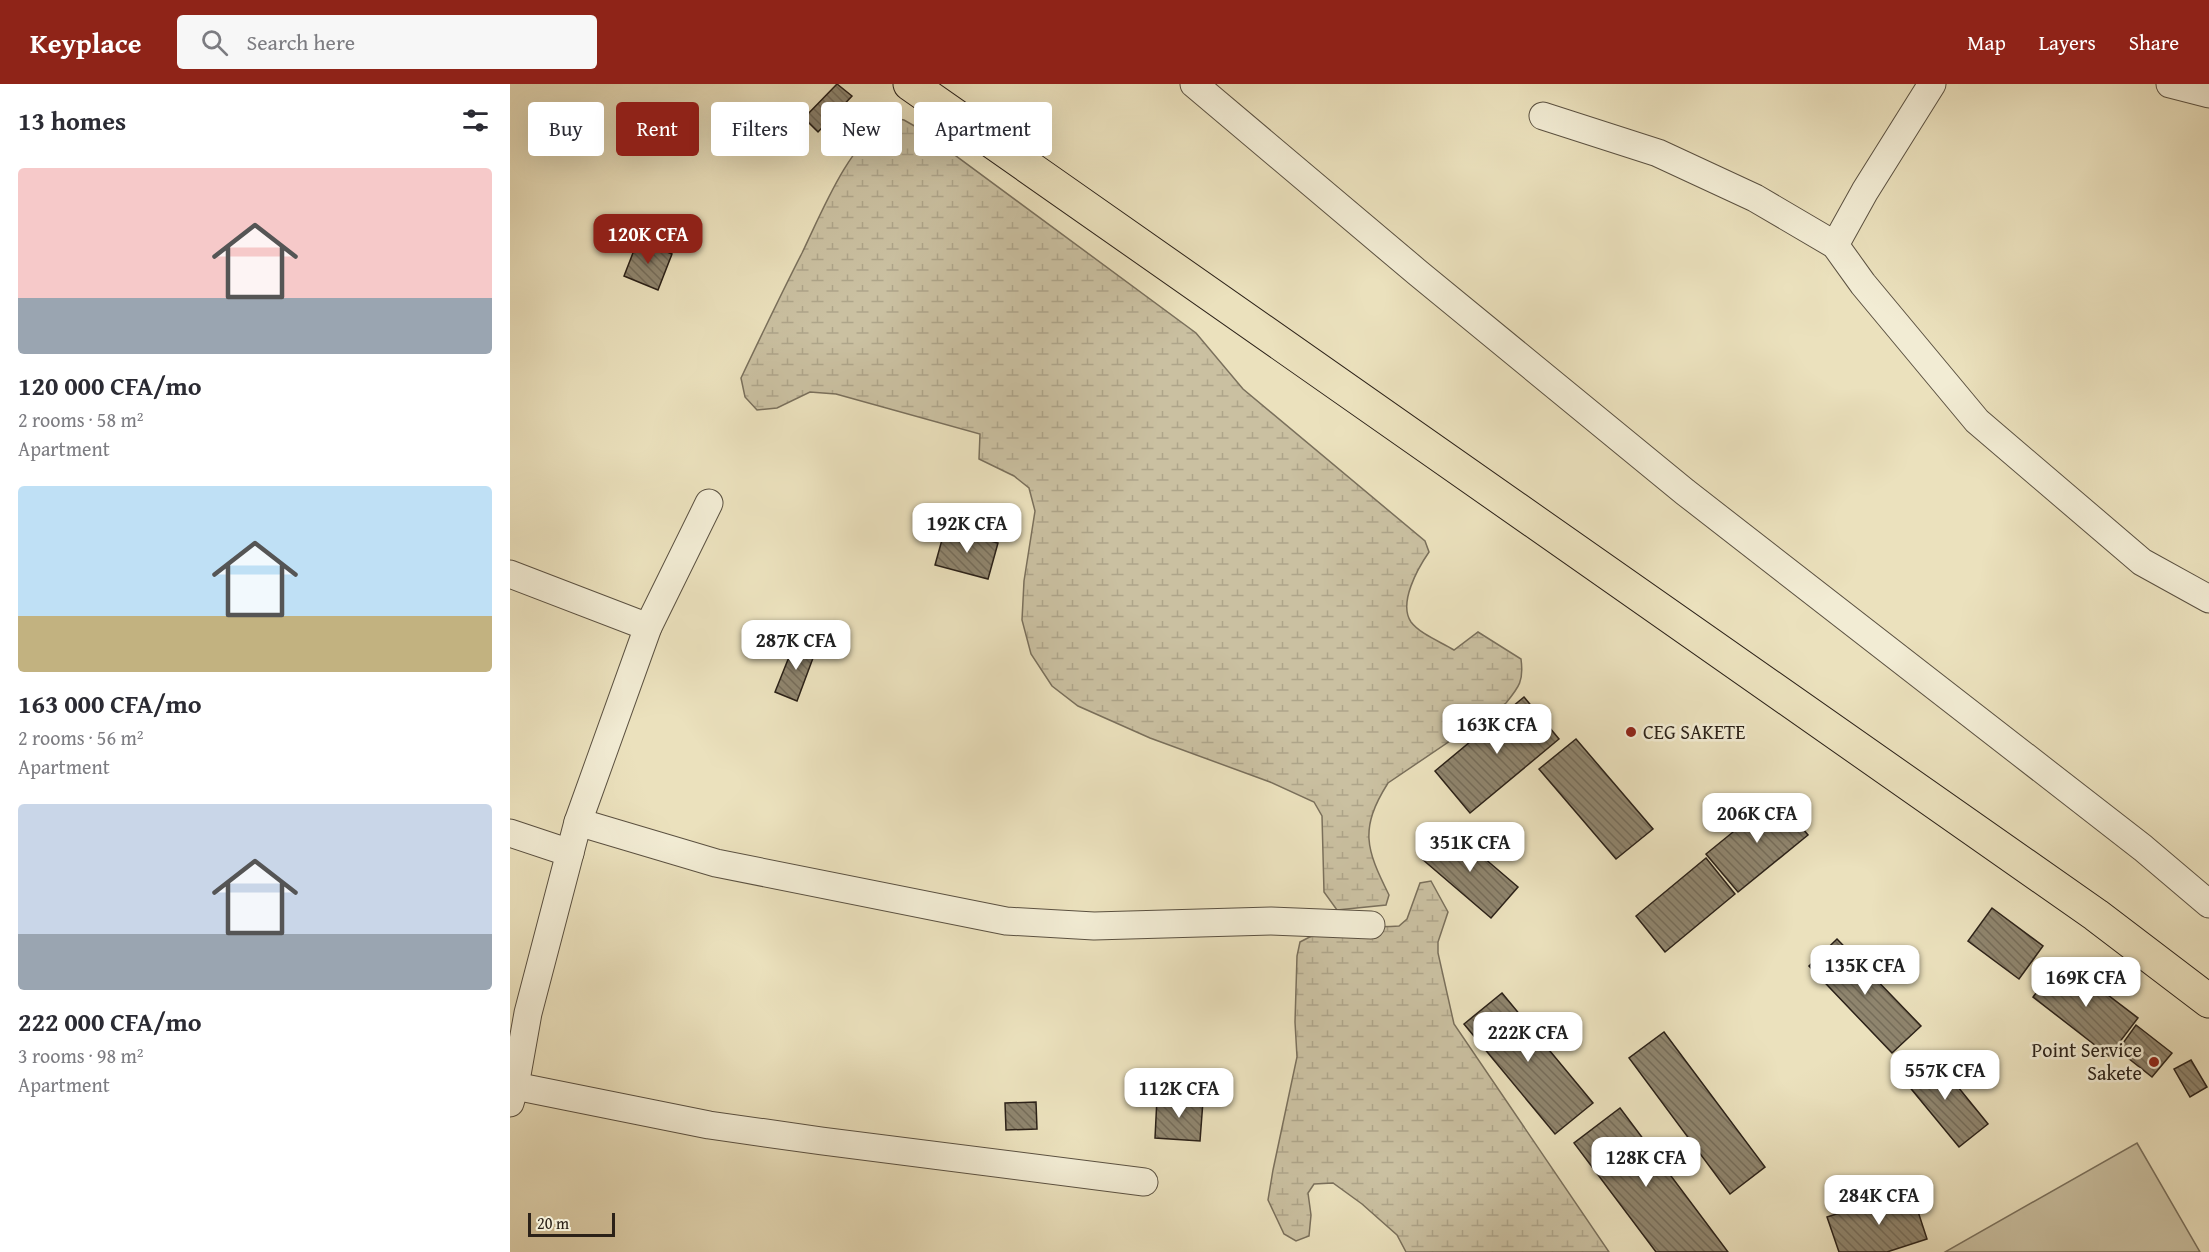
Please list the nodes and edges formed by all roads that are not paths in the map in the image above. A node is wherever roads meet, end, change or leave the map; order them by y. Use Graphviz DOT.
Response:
graph roads {
  1 [pos="910,84"];
  2 [pos="1194,84"];
  3 [pos="1932,84"];
  4 [pos="2170,84"];
  5 [pos="2209,94"];
  6 [pos="1543,116"];
  7 [pos="1835,245"];
  8 [pos="709,503"];
  9 [pos="510,574"];
  10 [pos="2209,599"];
  11 [pos="648,627"];
  12 [pos="578,822"];
  13 [pos="510,833"];
  14 [pos="570,853"];
  15 [pos="2209,904"];
  16 [pos="1371,925"];
  17 [pos="2209,1001"];
  18 [pos="519,1010"];
  19 [pos="513,1095"];
  20 [pos="1144,1182"];
  1 -- 17 [label="main road"];
  2 -- 15 [label="street"];
  3 -- 7 [label="street"];
  4 -- 5 [label="street"];
  6 -- 7 [label="street"];
  7 -- 10 [label="street"];
  8 -- 11 [label="street"];
  9 -- 11 [label="street"];
  11 -- 12 [label="street"];
  12 -- 14 [label="street"];
  12 -- 16 [label="street"];
  13 -- 14 [label="street"];
  14 -- 18 [label="street"];
  18 -- 19 [label="street"];
  19 -- 20 [label="street"];
}
